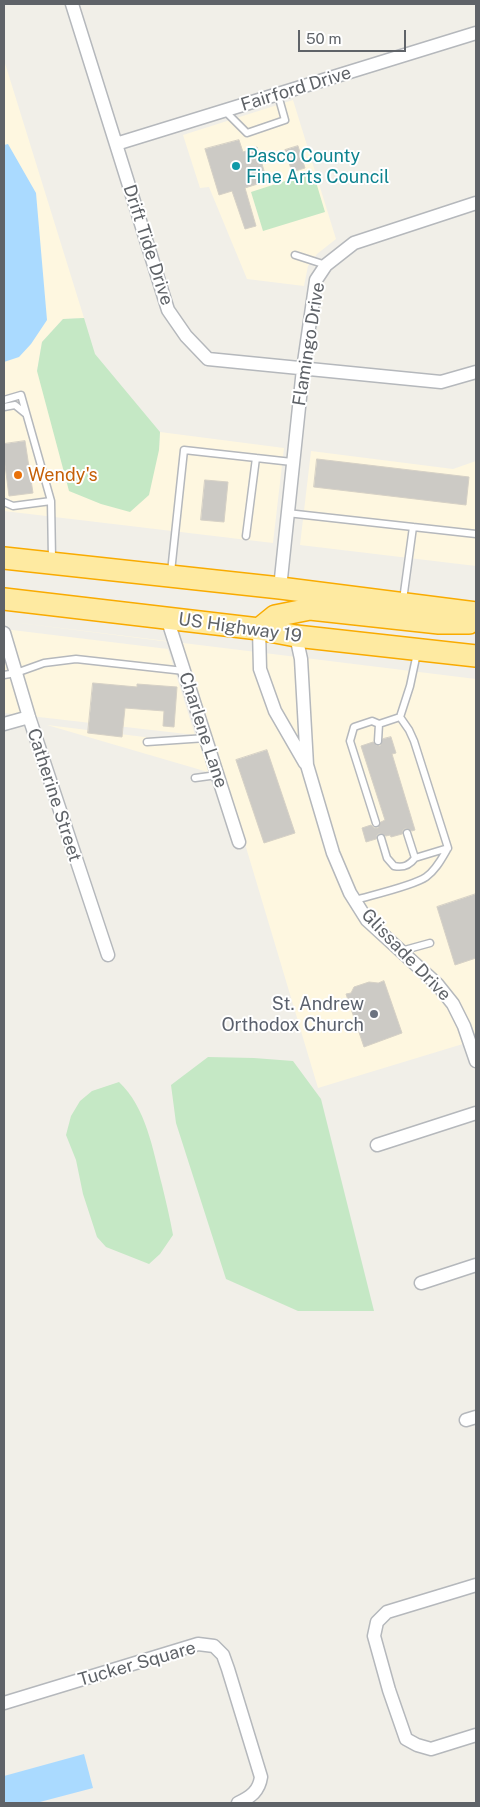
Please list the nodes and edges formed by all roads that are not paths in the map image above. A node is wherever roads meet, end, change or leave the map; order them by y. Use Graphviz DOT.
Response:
graph roads {
  1 [pos="72,4"];
  2 [pos="476,33"];
  3 [pos="278,95"];
  4 [pos="225,111"];
  5 [pos="116,144"];
  6 [pos="476,203"];
  7 [pos="295,255"];
  8 [pos="326,265"];
  9 [pos="303,369"];
  10 [pos="476,372"];
  11 [pos="4,400"];
  12 [pos="4,407"];
  13 [pos="27,415"];
  14 [pos="256,458"];
  15 [pos="292,462"];
  16 [pos="51,501"];
  17 [pos="4,502"];
  18 [pos="287,513"];
  19 [pos="413,527"];
  20 [pos="476,534"];
  21 [pos="246,536"];
  22 [pos="4,558"];
  23 [pos="52,563"];
  24 [pos="171,576"];
  25 [pos="280,588"];
  26 [pos="4,599"];
  27 [pos="402,603"];
  28 [pos="476,613"];
  29 [pos="168,618"];
  30 [pos="476,622"];
  31 [pos="259,629"];
  32 [pos="4,633"];
  33 [pos="296,636"];
  34 [pos="418,649"];
  35 [pos="476,656"];
  36 [pos="184,671"];
  37 [pos="10,674"];
  38 [pos="29,717"];
  39 [pos="400,717"];
  40 [pos="4,724"];
  41 [pos="379,724"];
  42 [pos="206,738"];
  43 [pos="378,741"];
  44 [pos="147,742"];
  45 [pos="307,765"];
  46 [pos="218,775"];
  47 [pos="195,778"];
  48 [pos="376,823"];
  49 [pos="407,833"];
  50 [pos="380,838"];
  51 [pos="239,842"];
  52 [pos="448,848"];
  53 [pos="415,858"];
  54 [pos="355,900"];
  55 [pos="430,943"];
  56 [pos="401,951"];
  57 [pos="108,955"];
  58 [pos="476,1058"];
  59 [pos="476,1113"];
  60 [pos="377,1145"];
  61 [pos="476,1265"];
  62 [pos="421,1283"];
  63 [pos="476,1585"];
  64 [pos="4,1703"];
  65 [pos="476,1735"];
  66 [pos="238,1803"];
  1 -- 5 [label="street, Drift Tide Drive"];
  2 -- 3 [label="street, Fairford Drive"];
  3 -- 4 [label="street, Fairford Drive"];
  3 -- 4 [label="lane"];
  4 -- 5 [label="street, Fairford Drive"];
  5 -- 9 [label="street, Drift Tide Drive"];
  6 -- 8 [label="street, Flamingo Drive"];
  7 -- 8 [label="lane"];
  8 -- 9 [label="street, Flamingo Drive"];
  9 -- 10 [label="street, Drift Tide Drive"];
  9 -- 15 [label="street, Flamingo Drive"];
  11 -- 13 [label="lane"];
  12 -- 13 [label="lane"];
  13 -- 16 [label="lane"];
  14 -- 15 [label="lane"];
  14 -- 21 [label="lane"];
  14 -- 24 [label="lane"];
  15 -- 18 [label="street, Flamingo Drive"];
  16 -- 17 [label="lane"];
  16 -- 23 [label="lane"];
  18 -- 19 [label="lane"];
  18 -- 25 [label="street, Flamingo Drive"];
  19 -- 20 [label="lane"];
  19 -- 27 [label="lane"];
  22 -- 23 [label="highway"];
  23 -- 24 [label="highway"];
  24 -- 25 [label="highway"];
  25 -- 27 [label="highway"];
  26 -- 29 [label="highway, US Highway 19"];
  27 -- 28 [label="highway"];
  29 -- 31 [label="highway, US Highway 19"];
  29 -- 36 [label="street, Charlene Lane"];
  30 -- 31 [label="highway"];
  31 -- 33 [label="highway, US Highway 19"];
  31 -- 45 [label="street, Glissade Drive"];
  32 -- 37 [label="street, Catherine Street"];
  33 -- 34 [label="highway, US Highway 19"];
  33 -- 45 [label="street, Glissade Drive"];
  34 -- 35 [label="highway, US Highway 19"];
  34 -- 39 [label="lane"];
  36 -- 37 [label="lane"];
  36 -- 42 [label="street, Charlene Lane"];
  37 -- 38 [label="street, Catherine Street"];
  38 -- 40 [label="street"];
  38 -- 57 [label="street, Catherine Street"];
  39 -- 41 [label="lane"];
  39 -- 52 [label="lane"];
  41 -- 43 [label="lane"];
  41 -- 48 [label="lane"];
  42 -- 44 [label="lane"];
  42 -- 46 [label="street, Charlene Lane"];
  45 -- 54 [label="street, Glissade Drive"];
  46 -- 47 [label="lane"];
  46 -- 51 [label="street, Charlene Lane"];
  49 -- 53 [label="lane"];
  50 -- 53 [label="lane"];
  52 -- 53 [label="lane"];
  52 -- 54 [label="lane"];
  54 -- 56 [label="street, Glissade Drive"];
  55 -- 56 [label="lane"];
  56 -- 58 [label="street, Glissade Drive"];
  59 -- 60 [label="street"];
  61 -- 62 [label="street"];
  63 -- 65 [label="street"];
  64 -- 66 [label="street, Tucker Square"];
}
